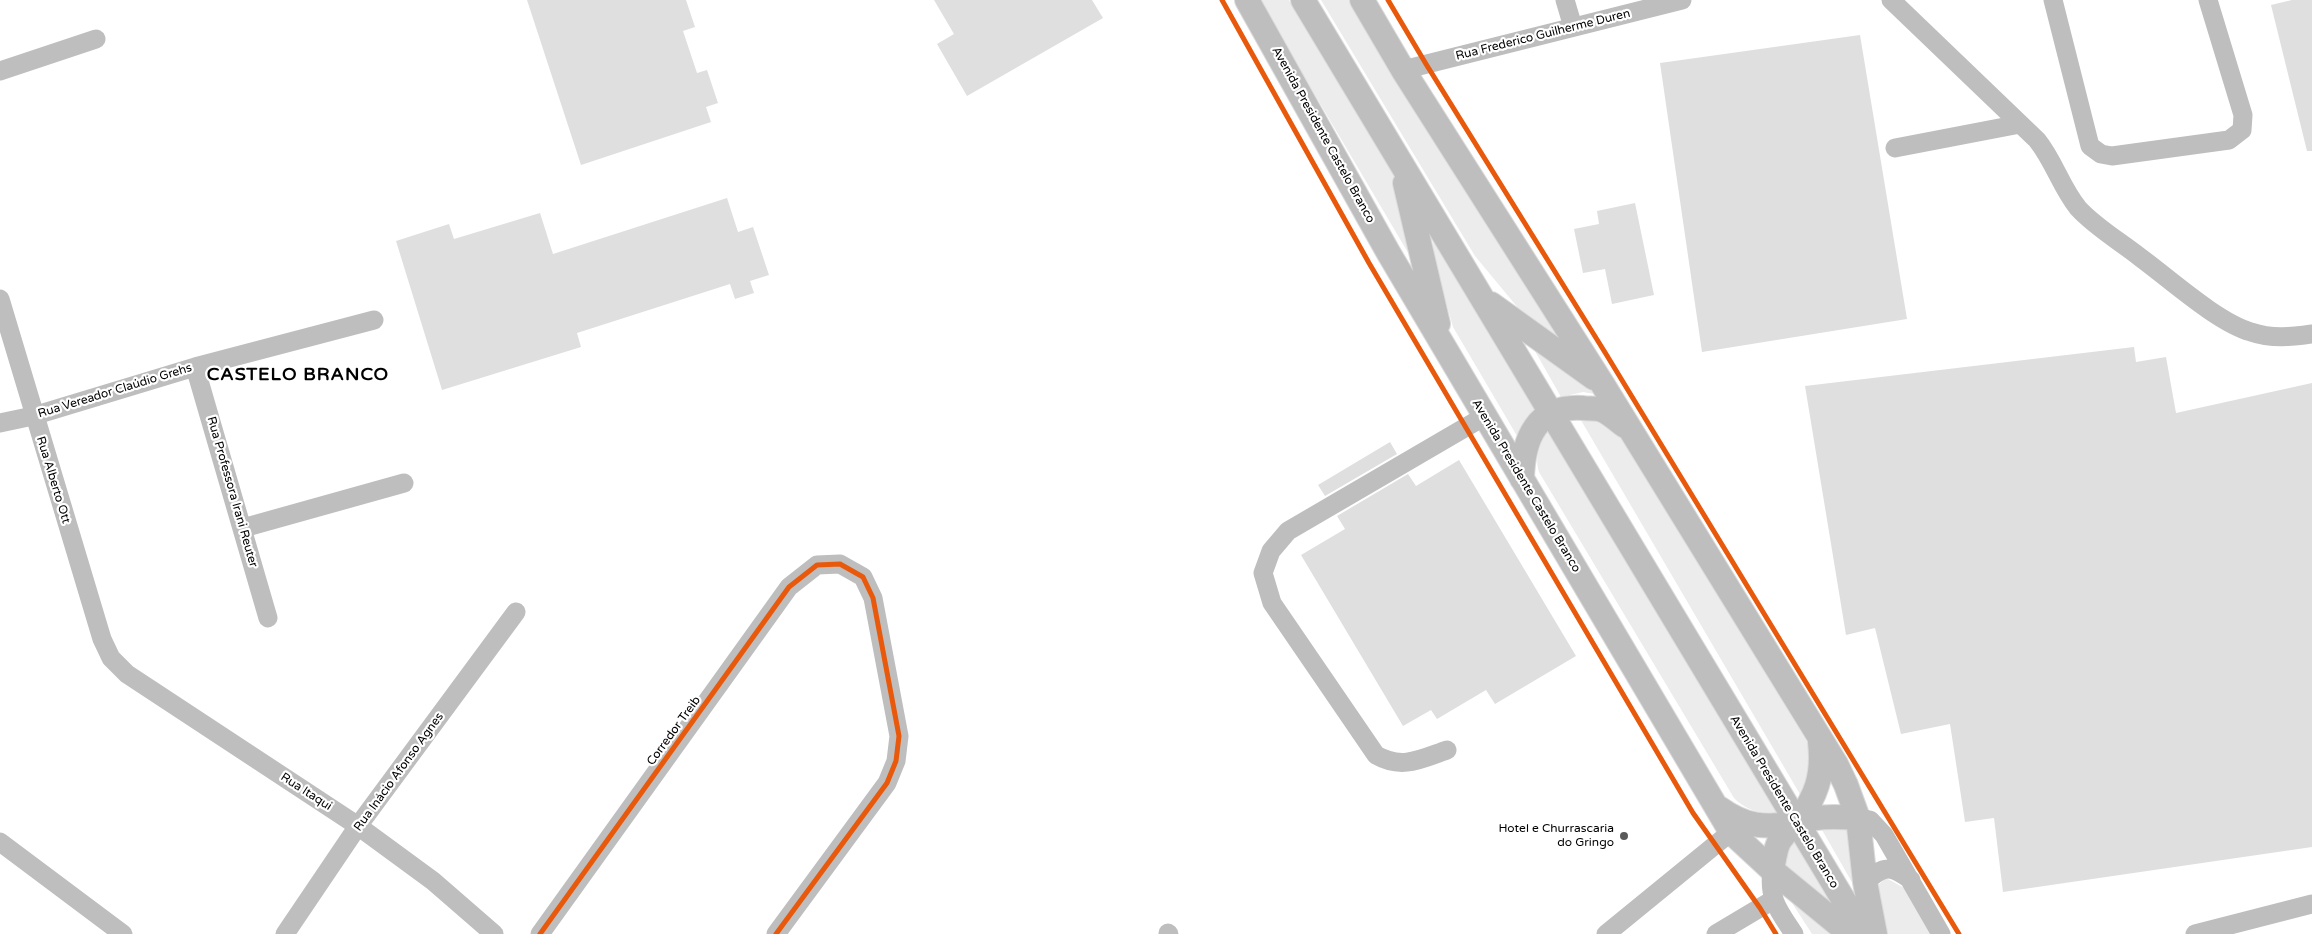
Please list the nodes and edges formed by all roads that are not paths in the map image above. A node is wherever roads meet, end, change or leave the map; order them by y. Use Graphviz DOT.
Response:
graph roads {
  1 [pos="1247,0"];
  2 [pos="1303,0"];
  3 [pos="1362,0"];
  4 [pos="1564,0"];
  5 [pos="1682,0"];
  6 [pos="1891,0"];
  7 [pos="2053,0"];
  8 [pos="2208,0"];
  9 [pos="1573,27"];
  10 [pos="96,39"];
  11 [pos="1403,70"];
  12 [pos="0,71"];
  13 [pos="2020,124"];
  14 [pos="1895,148"];
  15 [pos="1400,162"];
  16 [pos="0,299"];
  17 [pos="1484,299"];
  18 [pos="374,320"];
  19 [pos="2312,334"];
  20 [pos="1444,348"];
  21 [pos="195,367"];
  22 [pos="1603,385"];
  23 [pos="1552,414"];
  24 [pos="33,416"];
  25 [pos="1485,416"];
  26 [pos="0,423"];
  27 [pos="1630,430"];
  28 [pos="1522,479"];
  29 [pos="404,483"];
  30 [pos="244,528"];
  31 [pos="516,612"];
  32 [pos="268,618"];
  33 [pos="111,658"];
  34 [pos="1820,742"];
  35 [pos="1447,750"];
  36 [pos="1712,802"];
  37 [pos="1858,818"];
  38 [pos="1797,824"];
  39 [pos="358,826"];
  40 [pos="1731,832"];
  41 [pos="0,842"];
  42 [pos="1772,870"];
  43 [pos="1912,881"];
  44 [pos="1865,882"];
  45 [pos="1772,900"];
  46 [pos="2312,904"];
  47 [pos="123,934"];
  48 [pos="285,934"];
  49 [pos="494,934"];
  50 [pos="540,934"];
  51 [pos="776,934"];
  52 [pos="1606,934"];
  53 [pos="1716,934"];
  54 [pos="1794,934"];
  55 [pos="1850,934"];
  56 [pos="1864,934"];
  57 [pos="1875,934"];
  58 [pos="1941,934"];
  59 [pos="2195,934"];
  1 -- 20 [label="main road, Avenida Presidente Castelo Branco"];
  2 -- 15 [label="main road, Avenida Presidente Castelo Branco"];
  3 -- 11 [label="main road"];
  4 -- 9 [label="street"];
  5 -- 9 [label="street, Rua Frederico Guilherme Duren"];
  6 -- 13 [label="street"];
  7 -- 8 [label="street"];
  9 -- 11 [label="street, Rua Frederico Guilherme Duren"];
  10 -- 12 [label="street"];
  11 -- 22 [label="main road"];
  13 -- 14 [label="street"];
  13 -- 19 [label="street"];
  15 -- 17 [label="main road, Avenida Presidente Castelo Branco"];
  15 -- 20 [label="main road"];
  16 -- 24 [label="street, Rua Alberto Ott"];
  17 -- 22 [label="main road"];
  17 -- 23 [label="main road, Avenida Presidente Castelo Branco"];
  18 -- 21 [label="street, Rua Vereador Claúdio Grehs"];
  20 -- 25 [label="main road, Avenida Presidente Castelo Branco"];
  21 -- 24 [label="street, Rua Vereador Claúdio Grehs"];
  21 -- 30 [label="street, Rua Professora Irani Reuter"];
  22 -- 27 [label="main road"];
  23 -- 27 [label="main road"];
  23 -- 28 [label="main road"];
  23 -- 38 [label="main road, Avenida Presidente Castelo Branco"];
  24 -- 26 [label="street, Rua Vereador Claúdio Grehs"];
  24 -- 33 [label="street, Rua Alberto Ott"];
  25 -- 28 [label="main road, Avenida Presidente Castelo Branco"];
  25 -- 35 [label="street"];
  27 -- 34 [label="main road"];
  28 -- 36 [label="main road, Avenida Presidente Castelo Branco"];
  29 -- 30 [label="street"];
  30 -- 32 [label="street, Rua Professora Irani Reuter"];
  31 -- 39 [label="street, Rua Inácio Afonso Agnes"];
  33 -- 39 [label="street, Rua Itaqui"];
  34 -- 37 [label="main road"];
  34 -- 38 [label="main road"];
  36 -- 38 [label="main road"];
  36 -- 40 [label="main road, Avenida Presidente Castelo Branco"];
  37 -- 38 [label="main road"];
  37 -- 43 [label="street"];
  37 -- 44 [label="main road"];
  38 -- 42 [label="main road"];
  38 -- 56 [label="main road, Avenida Presidente Castelo Branco"];
  39 -- 48 [label="street, Rua Inácio Afonso Agnes"];
  39 -- 49 [label="street, Rua Itaqui"];
  40 -- 42 [label="main road, Avenida Presidente Castelo Branco"];
  40 -- 52 [label="street"];
  41 -- 47 [label="street"];
  42 -- 45 [label="street"];
  42 -- 55 [label="main road, Avenida Presidente Castelo Branco"];
  43 -- 44 [label="street"];
  43 -- 58 [label="street"];
  44 -- 57 [label="main road"];
  45 -- 53 [label="street"];
  45 -- 54 [label="street"];
  46 -- 59 [label="street"];
  50 -- 51 [label="street, Corredor Treib"];
}
